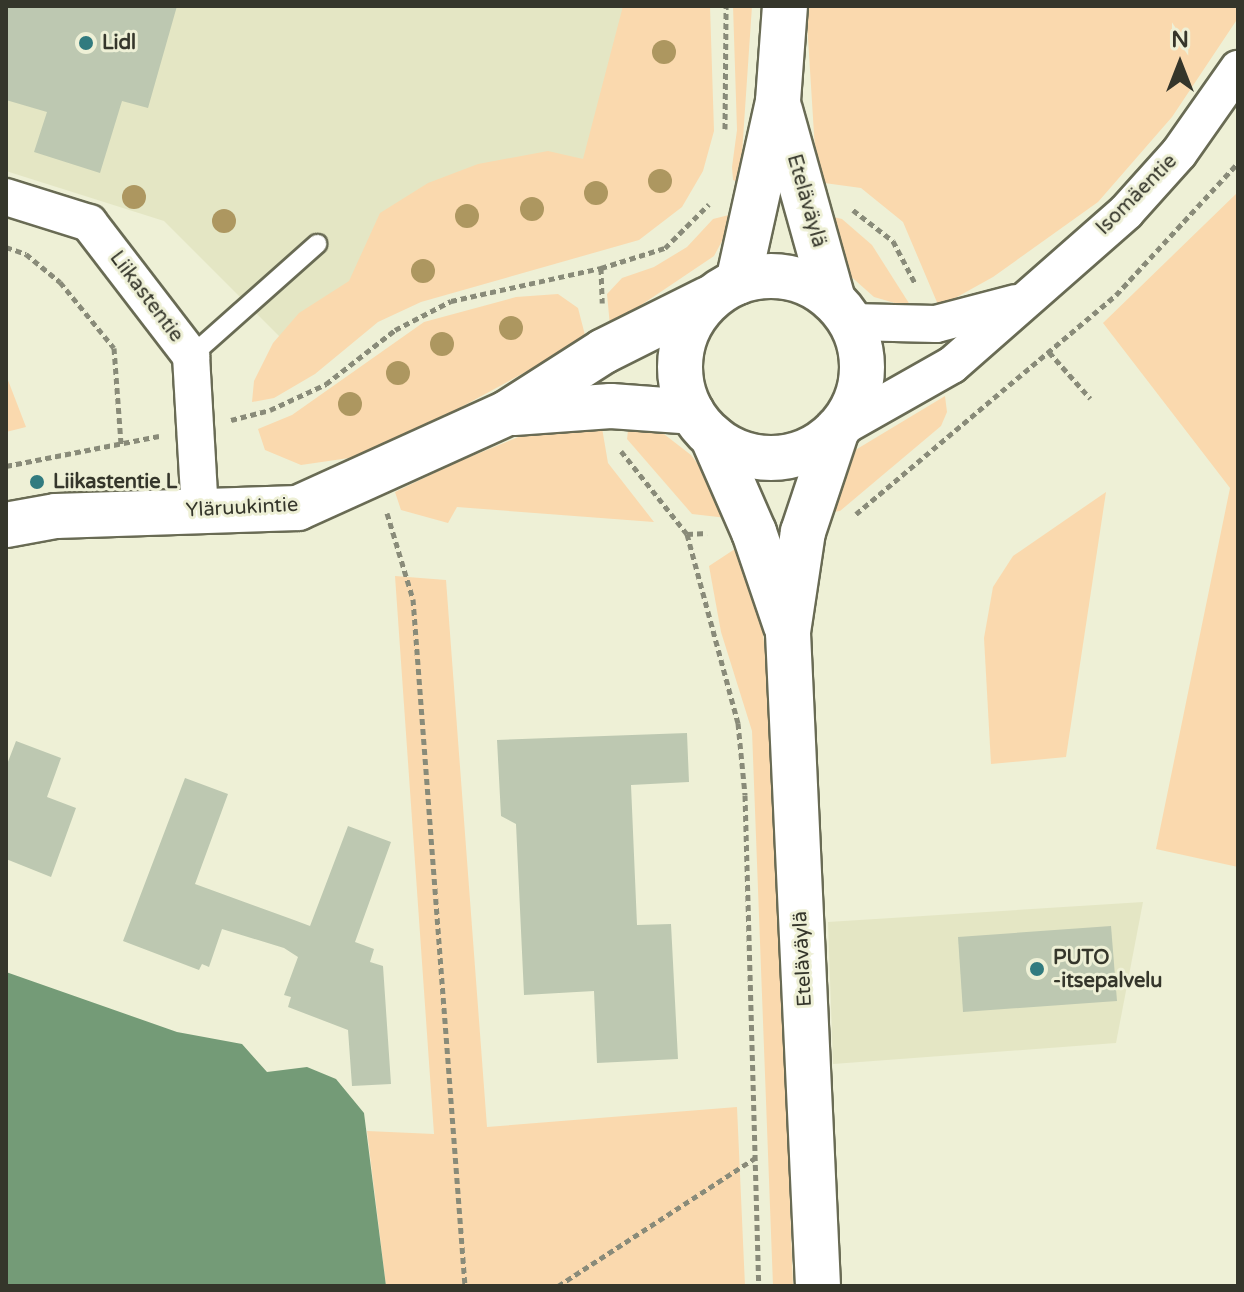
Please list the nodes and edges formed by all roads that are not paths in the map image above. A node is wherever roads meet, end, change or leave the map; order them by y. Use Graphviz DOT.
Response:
graph roads {
  1 [pos="785,6"];
  2 [pos="1238,69"];
  3 [pos="778,101"];
  4 [pos="6,197"];
  5 [pos="317,244"];
  6 [pos="723,291"];
  7 [pos="1017,303"];
  8 [pos="842,311"];
  9 [pos="191,356"];
  10 [pos="507,413"];
  11 [pos="702,424"];
  12 [pos="837,430"];
  13 [pos="200,510"];
  14 [pos="6,525"];
  15 [pos="788,632"];
  16 [pos="818,1286"];
  1 -- 3 [label="main road, Eteläväylä"];
  2 -- 7 [label="street, Isomäentie"];
  3 -- 6 [label="main road, Eteläväylä"];
  3 -- 8 [label="main road, Eteläväylä"];
  4 -- 9 [label="street, Liikastentie"];
  5 -- 9 [label="lane"];
  6 -- 8 [label="main road"];
  6 -- 10 [label="main road, Yläruukintie"];
  6 -- 11 [label="main road"];
  7 -- 8 [label="street, Isomäentie"];
  7 -- 12 [label="street, Isomäentie"];
  8 -- 12 [label="main road"];
  9 -- 13 [label="street, Liikastentie"];
  10 -- 11 [label="main road, Yläruukintie"];
  10 -- 13 [label="main road, Yläruukintie"];
  11 -- 12 [label="main road"];
  11 -- 15 [label="main road, Eteläväylä"];
  12 -- 15 [label="main road, Eteläväylä"];
  13 -- 14 [label="main road, Yläruukintie"];
  15 -- 16 [label="main road, Eteläväylä"];
}
